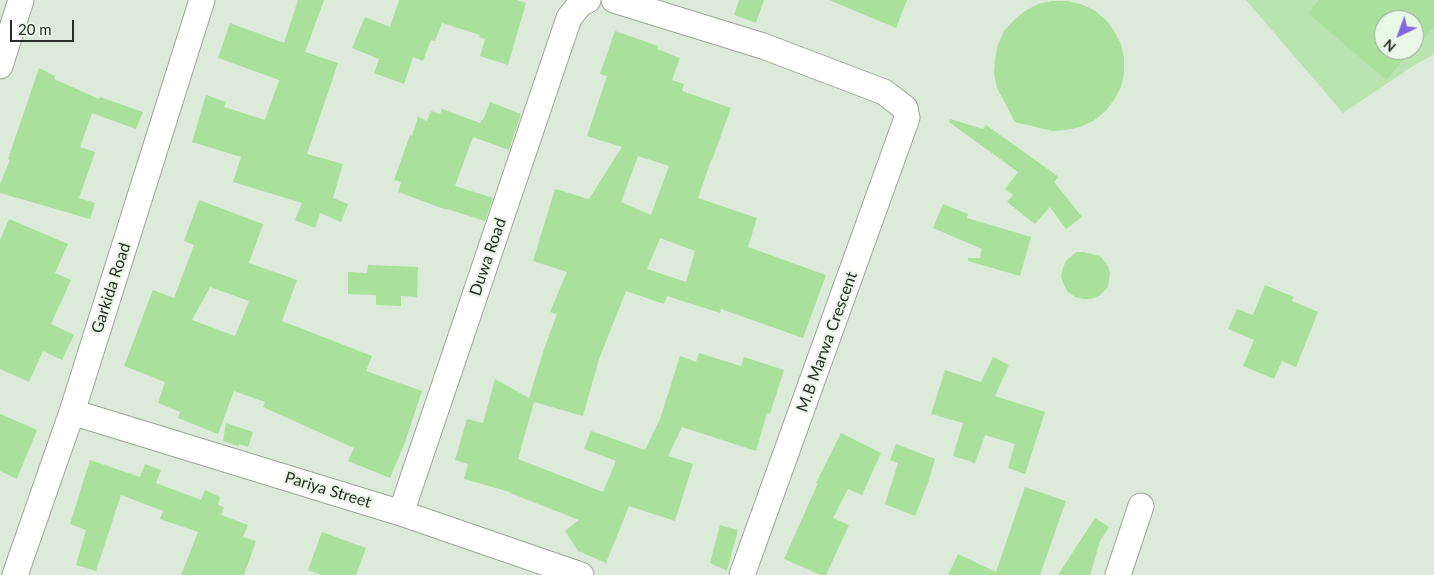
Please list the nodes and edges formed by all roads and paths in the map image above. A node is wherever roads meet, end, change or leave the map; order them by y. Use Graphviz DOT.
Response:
graph roads {
  1 [pos="21,0"];
  2 [pos="202,0"];
  3 [pos="614,0"];
  4 [pos="584,2"];
  5 [pos="0,66"];
  6 [pos="72,412"];
  7 [pos="1141,506"];
  8 [pos="401,513"];
  9 [pos="15,575"];
  10 [pos="581,575"];
  11 [pos="742,575"];
  12 [pos="1118,575"];
  1 -- 5 [label="street"];
  2 -- 6 [label="street, Garkida Road"];
  3 -- 11 [label="street, M.B Marwa Crescent"];
  4 -- 8 [label="street, Duwa Road"];
  6 -- 8 [label="street, Pariya Street"];
  6 -- 9 [label="street, Garkida Road"];
  7 -- 12 [label="street"];
  8 -- 10 [label="street, Pariya Street"];
}
